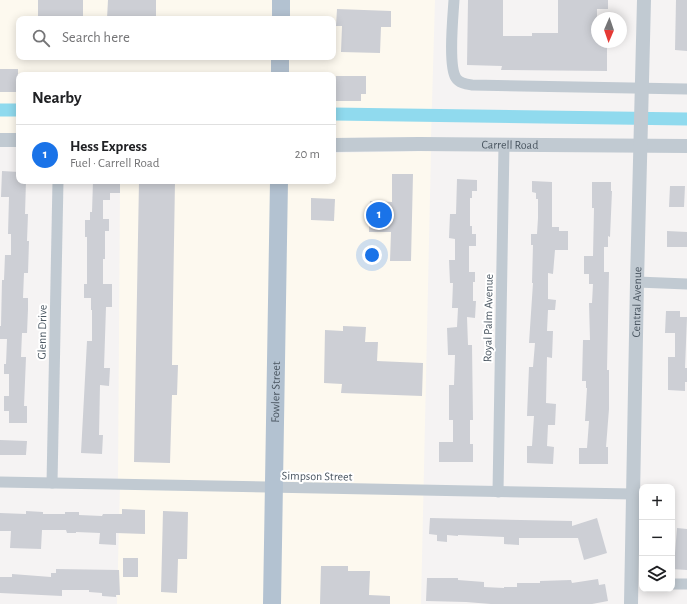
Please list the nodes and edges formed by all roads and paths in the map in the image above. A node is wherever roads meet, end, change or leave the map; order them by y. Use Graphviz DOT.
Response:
graph roads {
  1 [pos="281,0"];
  2 [pos="454,0"];
  3 [pos="644,0"];
  4 [pos="281,16"];
  5 [pos="280,60"];
  6 [pos="280,72"];
  7 [pos="642,88"];
  8 [pos="687,89"];
  9 [pos="0,140"];
  10 [pos="16,140"];
  11 [pos="641,140"];
  12 [pos="336,145"];
  13 [pos="504,145"];
  14 [pos="687,146"];
  15 [pos="58,184"];
  16 [pos="279,184"];
  17 [pos="637,282"];
  18 [pos="687,284"];
  19 [pos="0,482"];
  20 [pos="52,483"];
  21 [pos="274,488"];
  22 [pos="498,492"];
  23 [pos="633,494"];
  24 [pos="637,583"];
  25 [pos="675,584"];
  26 [pos="687,584"];
  27 [pos="272,604"];
  28 [pos="631,604"];
  1 -- 4 [label="main road"];
  2 -- 7 [label="street"];
  3 -- 7 [label="street, Central Avenue"];
  5 -- 6 [label="main road"];
  7 -- 8 [label="street"];
  7 -- 11 [label="street, Central Avenue"];
  9 -- 10 [label="street"];
  11 -- 13 [label="street, Carrell Road"];
  11 -- 14 [label="street, Carrell Road"];
  11 -- 17 [label="street, Central Avenue"];
  12 -- 13 [label="street, Carrell Road"];
  13 -- 22 [label="street, Royal Palm Avenue"];
  15 -- 20 [label="street, Glenn Drive"];
  16 -- 21 [label="main road, Fowler Street"];
  17 -- 18 [label="street"];
  17 -- 23 [label="street, Central Avenue"];
  19 -- 20 [label="street, Simpson Street"];
  20 -- 21 [label="street, Simpson Street"];
  21 -- 22 [label="street, Simpson Street"];
  21 -- 27 [label="main road, Fowler Street"];
  22 -- 23 [label="street, Simpson Street"];
  23 -- 24 [label="street, Central Avenue"];
  24 -- 28 [label="street, Central Avenue"];
  25 -- 26 [label="street"];
}
